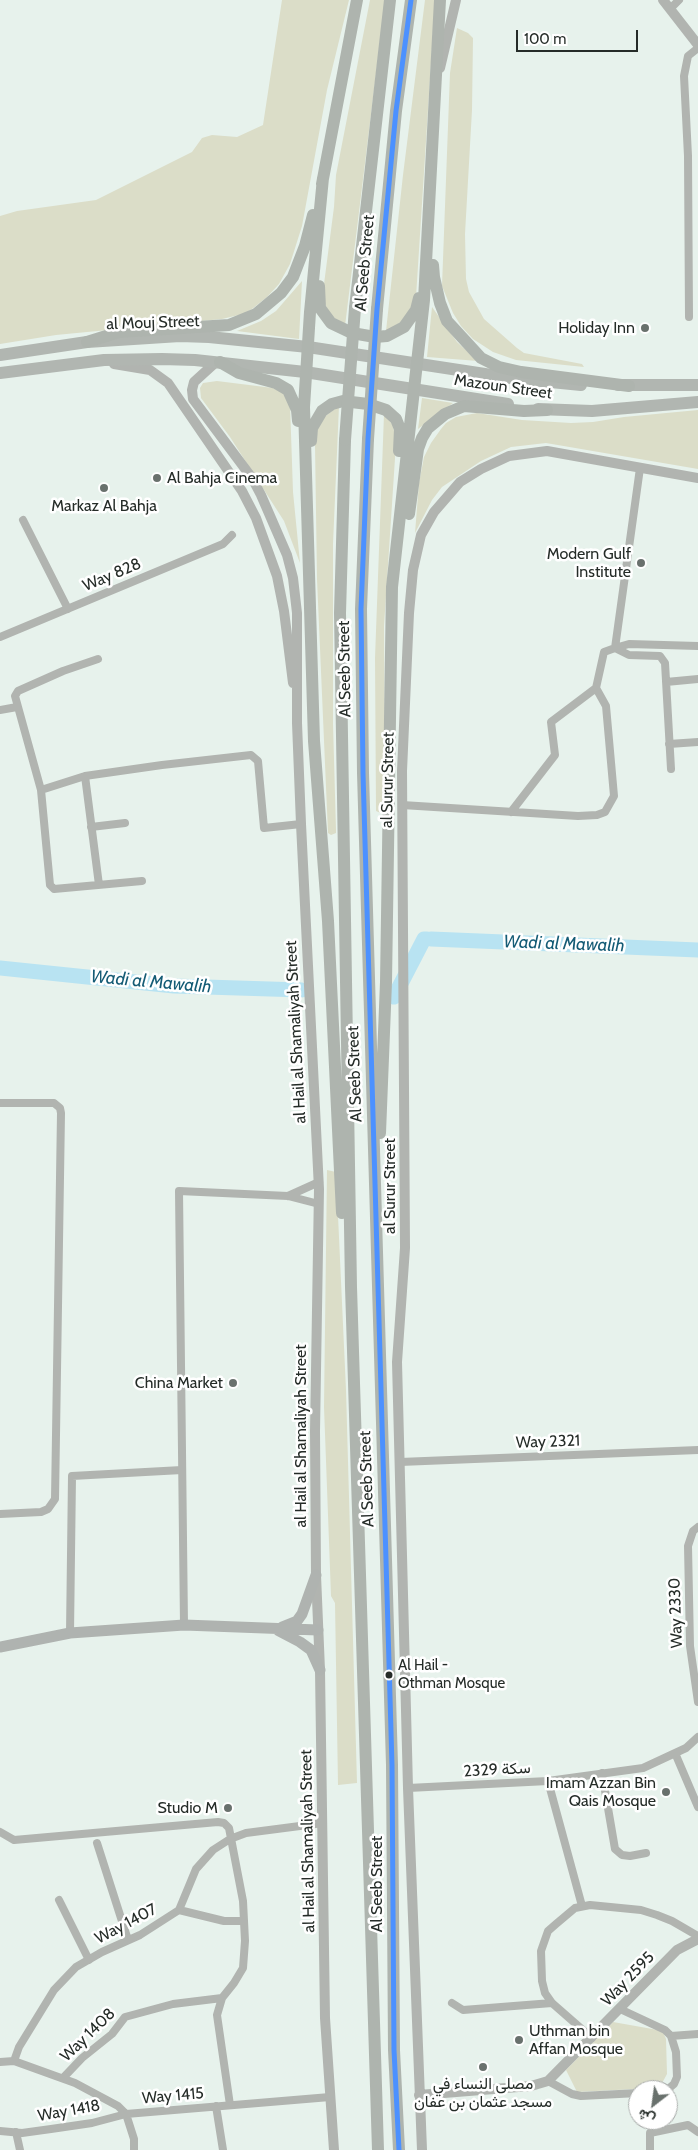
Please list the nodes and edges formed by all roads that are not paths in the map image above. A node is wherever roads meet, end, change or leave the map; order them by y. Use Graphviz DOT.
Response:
graph roads {
  1 [pos="357,0"];
  2 [pos="390,0"];
  3 [pos="411,0"];
  4 [pos="440,0"];
  5 [pos="456,0"];
  6 [pos="663,0"];
  7 [pos="680,0"];
  8 [pos="670,9"];
  9 [pos="698,47"];
  10 [pos="436,86"];
  11 [pos="323,178"];
  12 [pos="320,217"];
  13 [pos="430,217"];
  14 [pos="689,317"];
  15 [pos="87,342"];
  16 [pos="308,347"];
  17 [pos="0,355"];
  18 [pos="104,360"];
  19 [pos="218,362"];
  20 [pos="418,364"];
  21 [pos="305,372"];
  22 [pos="0,373"];
  23 [pos="698,385"];
  24 [pos="629,386"];
  25 [pos="415,390"];
  26 [pos="698,402"];
  27 [pos="547,410"];
  28 [pos="640,468"];
  29 [pos="698,478"];
  30 [pos="307,488"];
  31 [pos="242,491"];
  32 [pos="262,495"];
  33 [pos="306,507"];
  34 [pos="23,520"];
  35 [pos="399,523"];
  36 [pos="232,535"];
  37 [pos="392,587"];
  38 [pos="68,608"];
  39 [pos="0,637"];
  40 [pos="698,646"];
  41 [pos="614,648"];
  42 [pos="98,659"];
  43 [pos="698,679"];
  44 [pos="666,682"];
  45 [pos="596,688"];
  46 [pos="17,707"];
  47 [pos="0,710"];
  48 [pos="297,722"];
  49 [pos="698,742"];
  50 [pos="670,744"];
  51 [pos="671,770"];
  52 [pos="85,776"];
  53 [pos="41,790"];
  54 [pos="402,804"];
  55 [pos="511,812"];
  56 [pos="124,823"];
  57 [pos="301,824"];
  58 [pos="91,828"];
  59 [pos="142,881"];
  60 [pos="99,885"];
  61 [pos="0,1103"];
  62 [pos="319,1182"];
  63 [pos="288,1196"];
  64 [pos="319,1204"];
  65 [pos="375,1205"];
  66 [pos="351,1287"];
  67 [pos="698,1450"];
  68 [pos="400,1462"];
  69 [pos="182,1470"];
  70 [pos="0,1514"];
  71 [pos="698,1527"];
  72 [pos="316,1575"];
  73 [pos="184,1625"];
  74 [pos="275,1629"];
  75 [pos="318,1630"];
  76 [pos="70,1633"];
  77 [pos="0,1646"];
  78 [pos="320,1670"];
  79 [pos="698,1702"];
  80 [pos="698,1737"];
  81 [pos="675,1753"];
  82 [pos="602,1773"];
  83 [pos="548,1780"];
  84 [pos="408,1788"];
  85 [pos="698,1807"];
  86 [pos="323,1823"];
  87 [pos="0,1832"];
  88 [pos="230,1839"];
  89 [pos="97,1843"];
  90 [pos="646,1853"];
  91 [pos="58,1900"];
  92 [pos="582,1906"];
  93 [pos="179,1910"];
  94 [pos="244,1922"];
  95 [pos="698,1937"];
  96 [pos="128,1940"];
  97 [pos="89,1960"];
  98 [pos="222,1998"];
  99 [pos="452,2003"];
  100 [pos="552,2003"];
  101 [pos="620,2009"];
  102 [pos="698,2034"];
  103 [pos="671,2036"];
  104 [pos="592,2038"];
  105 [pos="0,2062"];
  106 [pos="14,2062"];
  107 [pos="63,2078"];
  108 [pos="676,2080"];
  109 [pos="548,2081"];
  110 [pos="628,2094"];
  111 [pos="419,2095"];
  112 [pos="330,2097"];
  113 [pos="230,2105"];
  114 [pos="216,2106"];
  115 [pos="126,2114"];
  116 [pos="0,2131"];
  117 [pos="16,2132"];
  118 [pos="698,2132"];
  119 [pos="20,2150"];
  120 [pos="134,2150"];
  121 [pos="222,2150"];
  122 [pos="334,2150"];
  123 [pos="378,2150"];
  124 [pos="399,2150"];
  125 [pos="422,2150"];
  126 [pos="650,2150"];
  1 -- 11 [label="highway"];
  2 -- 66 [label="highway, Al Seeb Street, bridge"];
  3 -- 65 [label="highway, Al Seeb Street, bridge"];
  4 -- 10 [label="highway"];
  5 -- 10 [label="street"];
  6 -- 8 [label="street"];
  7 -- 8 [label="street"];
  8 -- 9 [label="street"];
  9 -- 14 [label="street"];
  10 -- 13 [label="highway"];
  11 -- 12 [label="highway"];
  11 -- 15 [label="highway"];
  12 -- 13 [label="highway"];
  12 -- 16 [label="highway"];
  13 -- 20 [label="highway"];
  13 -- 24 [label="highway"];
  15 -- 16 [label="main road, al Mouj Street"];
  15 -- 17 [label="main road, al Mouj Street"];
  16 -- 20 [label="main road, Mazoun Street"];
  16 -- 21 [label="highway"];
  18 -- 19 [label="main road"];
  18 -- 22 [label="main road"];
  18 -- 31 [label="street, al Hail al Shamaliyah Street"];
  19 -- 21 [label="main road"];
  19 -- 32 [label="street, al Hail al Shamaliyah Street"];
  19 -- 33 [label="highway"];
  20 -- 24 [label="main road, Mazoun Street"];
  20 -- 25 [label="highway"];
  21 -- 25 [label="main road, Mazoun Street"];
  21 -- 30 [label="highway"];
  23 -- 24 [label="main road, Mazoun Street"];
  25 -- 27 [label="main road, Mazoun Street"];
  25 -- 35 [label="highway"];
  26 -- 27 [label="main road, Mazoun Street"];
  27 -- 37 [label="highway"];
  28 -- 29 [label="street, al Surur Street"];
  28 -- 41 [label="street"];
  28 -- 54 [label="street, al Surur Street"];
  30 -- 33 [label="highway"];
  30 -- 35 [label="highway"];
  31 -- 32 [label="street"];
  31 -- 48 [label="street, al Hail al Shamaliyah Street"];
  32 -- 48 [label="street, al Hail al Shamaliyah Street"];
  33 -- 66 [label="highway"];
  34 -- 38 [label="street"];
  35 -- 37 [label="highway"];
  36 -- 38 [label="street, Way 828"];
  37 -- 65 [label="highway"];
  38 -- 39 [label="street, Way 828"];
  40 -- 41 [label="street"];
  41 -- 44 [label="street"];
  41 -- 45 [label="street"];
  42 -- 46 [label="street"];
  43 -- 44 [label="street"];
  44 -- 50 [label="street"];
  45 -- 55 [label="street"];
  45 -- 55 [label="street"];
  46 -- 47 [label="street"];
  46 -- 53 [label="street"];
  48 -- 57 [label="street, al Hail al Shamaliyah Street"];
  49 -- 50 [label="street"];
  50 -- 51 [label="street"];
  52 -- 53 [label="street"];
  52 -- 57 [label="street"];
  52 -- 58 [label="street"];
  53 -- 60 [label="street"];
  54 -- 55 [label="street"];
  54 -- 68 [label="street, al Surur Street"];
  56 -- 58 [label="street"];
  57 -- 62 [label="street, al Hail al Shamaliyah Street"];
  58 -- 60 [label="street"];
  59 -- 60 [label="street"];
  61 -- 70 [label="street"];
  62 -- 63 [label="street"];
  62 -- 64 [label="street, al Hail al Shamaliyah Street"];
  63 -- 64 [label="street"];
  63 -- 69 [label="street"];
  64 -- 72 [label="street, al Hail al Shamaliyah Street"];
  65 -- 124 [label="highway, Al Seeb Street"];
  66 -- 123 [label="highway, Al Seeb Street"];
  67 -- 68 [label="street, Way 2321"];
  68 -- 84 [label="street, al Surur Street"];
  69 -- 73 [label="street"];
  69 -- 76 [label="street"];
  71 -- 79 [label="street, Way 2330"];
  72 -- 74 [label="main road"];
  72 -- 75 [label="street, al Hail al Shamaliyah Street"];
  73 -- 74 [label="main road"];
  73 -- 76 [label="main road"];
  74 -- 75 [label="main road"];
  74 -- 78 [label="main road"];
  75 -- 78 [label="street, al Hail al Shamaliyah Street"];
  76 -- 77 [label="main road"];
  78 -- 86 [label="street, al Hail al Shamaliyah Street"];
  80 -- 81 [label="street, سكة 2329"];
  81 -- 82 [label="street, سكة 2329"];
  81 -- 85 [label="street"];
  82 -- 83 [label="street, سكة 2329"];
  82 -- 90 [label="street"];
  83 -- 84 [label="street, سكة 2329"];
  83 -- 92 [label="street"];
  84 -- 111 [label="street, al Surur Street"];
  86 -- 88 [label="street, Way 1407"];
  86 -- 112 [label="street, al Hail al Shamaliyah Street"];
  87 -- 88 [label="street"];
  88 -- 93 [label="street, Way 1407"];
  88 -- 94 [label="street"];
  89 -- 96 [label="street"];
  91 -- 97 [label="street"];
  92 -- 95 [label="street"];
  92 -- 100 [label="street"];
  93 -- 94 [label="street"];
  93 -- 96 [label="street, Way 1407"];
  94 -- 98 [label="street"];
  95 -- 101 [label="street, Way 2595"];
  96 -- 97 [label="street, Way 1407"];
  97 -- 106 [label="street, Way 1407"];
  98 -- 107 [label="street, Way 1408"];
  98 -- 113 [label="street"];
  99 -- 100 [label="street"];
  100 -- 104 [label="street"];
  101 -- 103 [label="street"];
  101 -- 104 [label="street, Way 2595"];
  102 -- 103 [label="street"];
  103 -- 108 [label="street"];
  104 -- 109 [label="street, Way 2595"];
  105 -- 106 [label="street, Way 1415"];
  106 -- 107 [label="street, Way 1415"];
  107 -- 115 [label="street, Way 1415"];
  109 -- 110 [label="street"];
  109 -- 111 [label="street"];
  111 -- 125 [label="street, al Surur Street"];
  112 -- 113 [label="street, Way 1415"];
  112 -- 122 [label="street, al Hail al Shamaliyah Street"];
  113 -- 114 [label="street, Way 1415"];
  114 -- 115 [label="street, Way 1415"];
  114 -- 121 [label="street"];
  115 -- 117 [label="street, Way 1418"];
  115 -- 120 [label="street"];
  116 -- 117 [label="street, Way 1418"];
  117 -- 119 [label="street"];
  118 -- 126 [label="street"];
}
